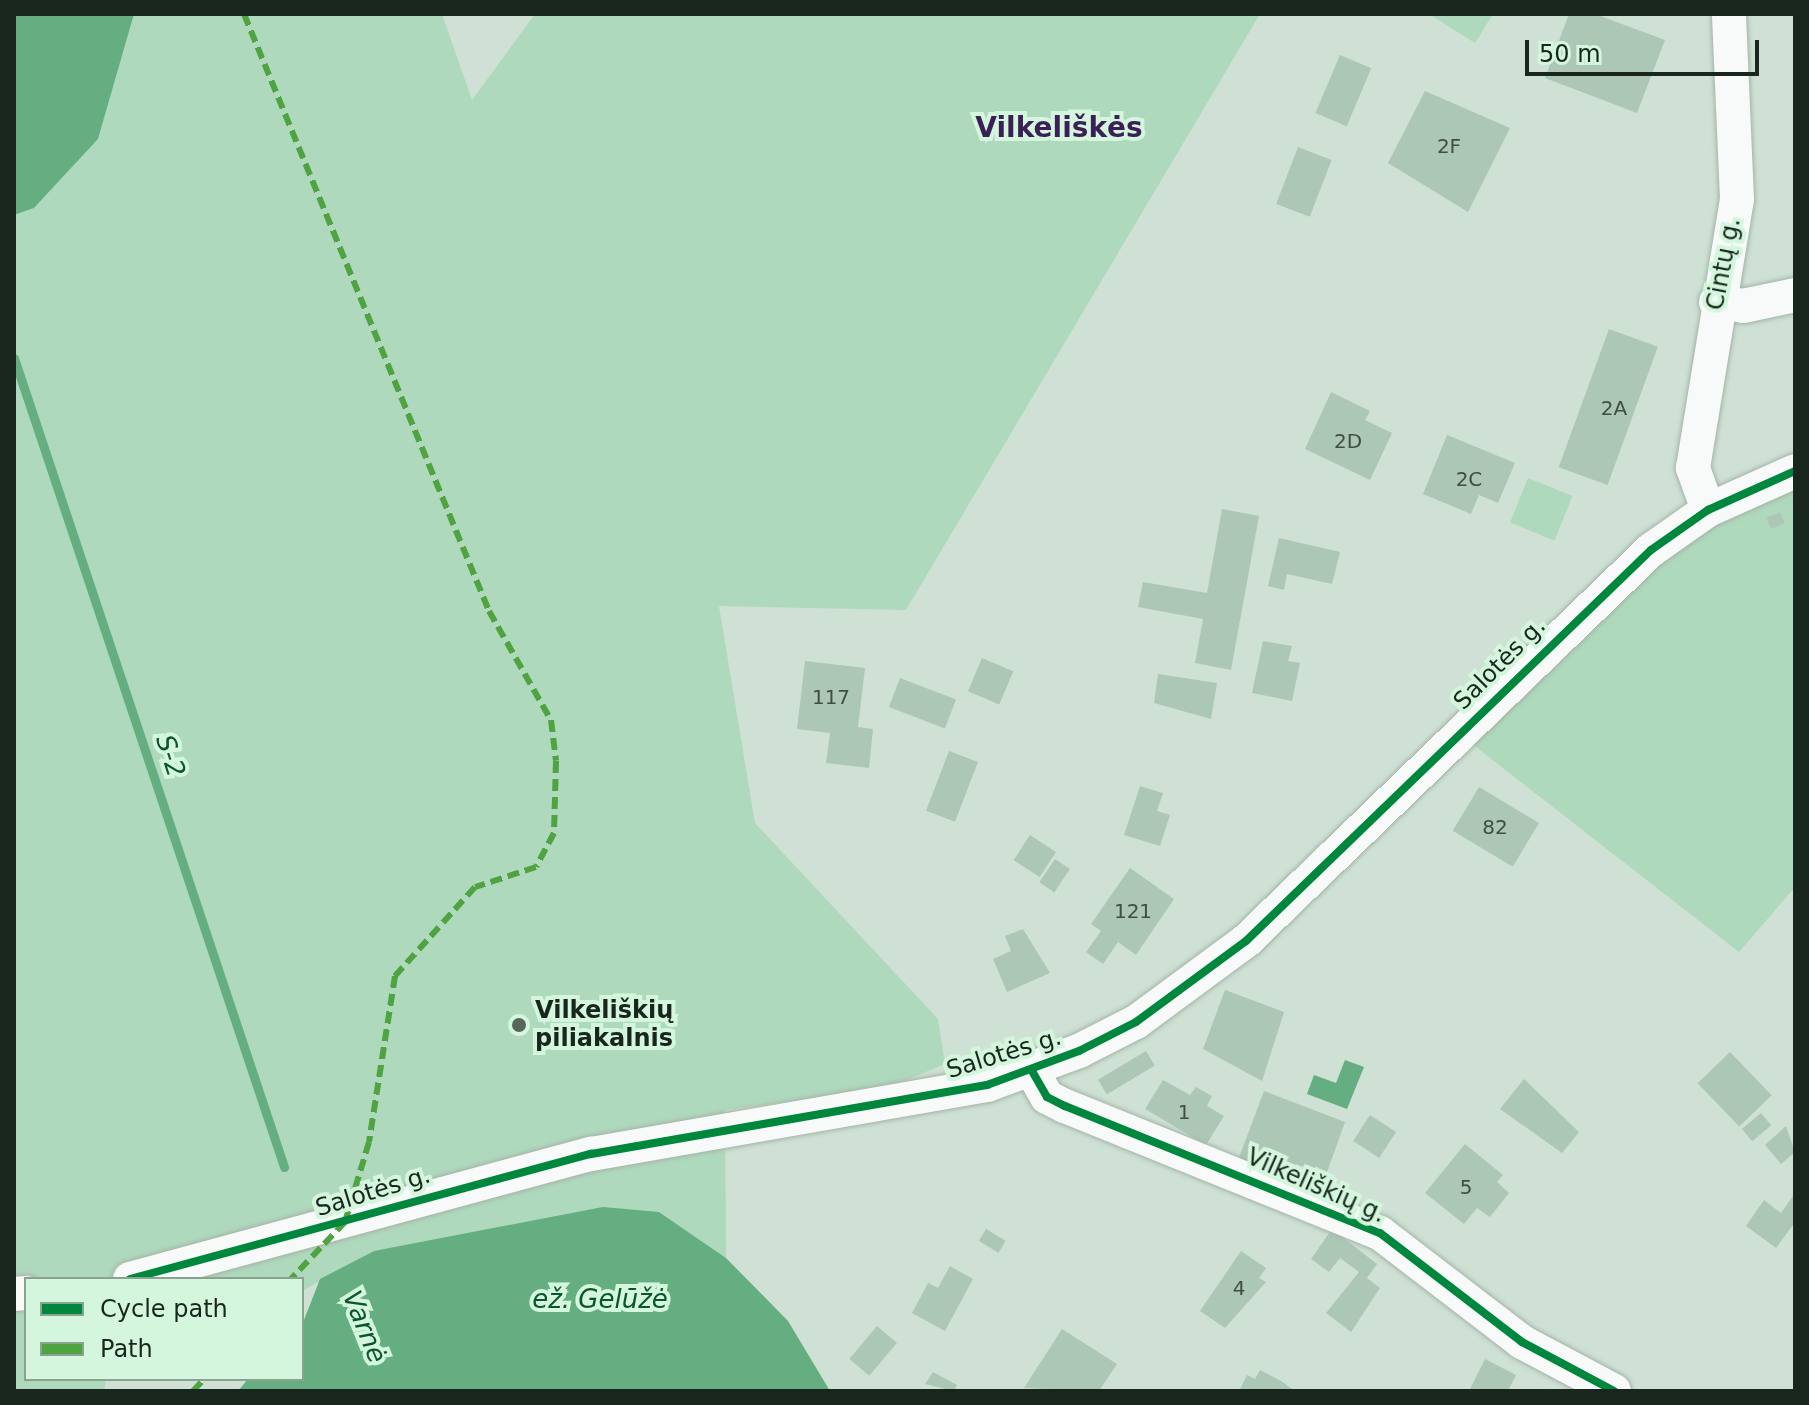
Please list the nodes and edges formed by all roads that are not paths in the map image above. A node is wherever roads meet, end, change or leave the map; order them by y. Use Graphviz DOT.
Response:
graph roads {
  1 [pos="1729,14"];
  2 [pos="1795,295"];
  3 [pos="1716,302"];
  4 [pos="1795,471"];
  5 [pos="1708,510"];
  6 [pos="1032,1071"];
  7 [pos="137,1277"];
  8 [pos="1614,1391"];
  1 -- 3 [label="street, Cintų g."];
  2 -- 3 [label="street"];
  3 -- 5 [label="street, Cintų g."];
  4 -- 5 [label="street, Salotės g."];
  5 -- 6 [label="street, Salotės g."];
  6 -- 7 [label="street, Salotės g."];
  6 -- 8 [label="street, Vilkeliškių g."];
}
